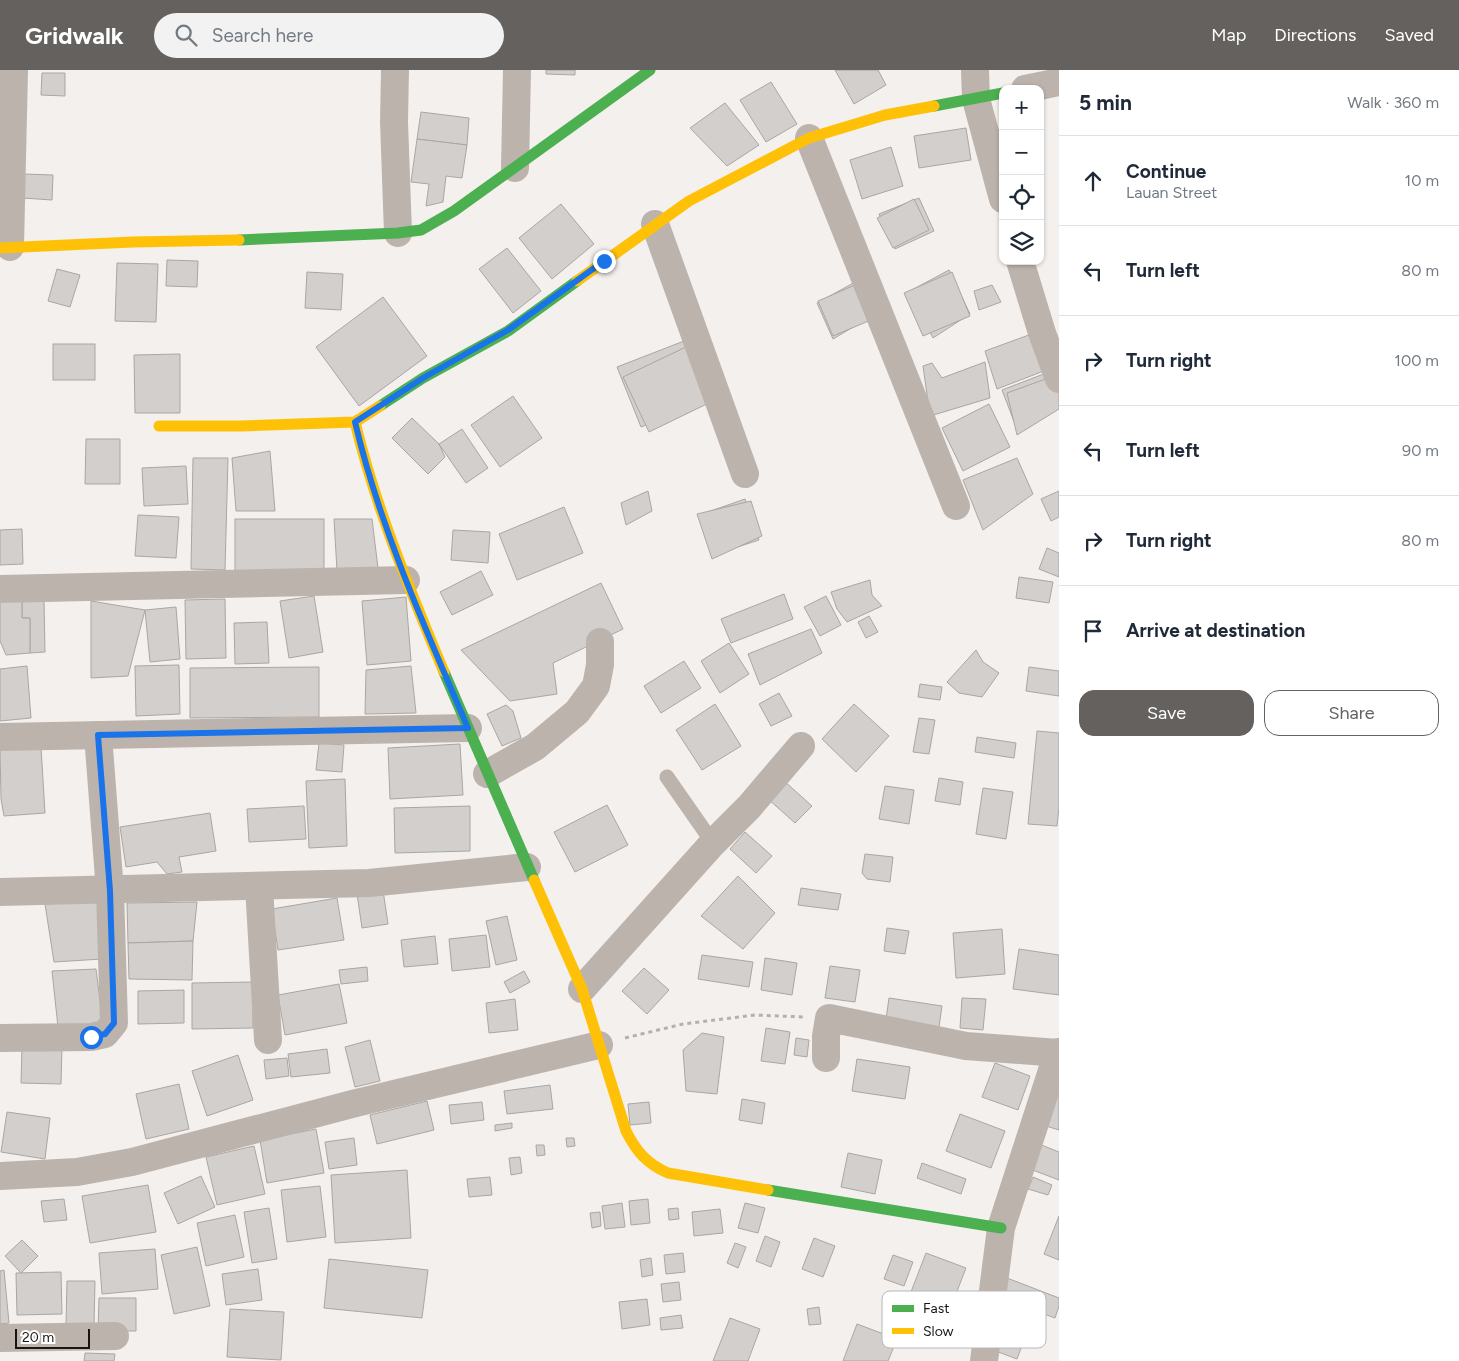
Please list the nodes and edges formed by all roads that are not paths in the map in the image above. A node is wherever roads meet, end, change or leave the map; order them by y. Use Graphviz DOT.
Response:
graph roads {
  1 [pos="14,70"];
  2 [pos="395,70"];
  3 [pos="517,70"];
  4 [pos="650,70"];
  5 [pos="975,70"];
  6 [pos="1059,82"];
  7 [pos="1044,85"];
  8 [pos="999,94"];
  9 [pos="976,99"];
  10 [pos="809,138"];
  11 [pos="515,168"];
  12 [pos="999,184"];
  13 [pos="655,224"];
  14 [pos="398,233"];
  15 [pos="5,248"];
  16 [pos="1021,265"];
  17 [pos="1059,378"];
  18 [pos="355,422"];
  19 [pos="159,426"];
  20 [pos="745,474"];
  21 [pos="956,506"];
  22 [pos="406,580"];
  23 [pos="0,588"];
  24 [pos="600,642"];
  25 [pos="468,728"];
  26 [pos="98,735"];
  27 [pos="0,737"];
  28 [pos="801,746"];
  29 [pos="487,774"];
  30 [pos="667,777"];
  31 [pos="713,843"];
  32 [pos="527,867"];
  33 [pos="259,886"];
  34 [pos="110,891"];
  35 [pos="0,892"];
  36 [pos="582,989"];
  37 [pos="0,1038"];
  38 [pos="268,1040"];
  39 [pos="599,1044"];
  40 [pos="1058,1053"];
  41 [pos="826,1058"];
  42 [pos="0,1176"];
  43 [pos="1001,1228"];
  44 [pos="993,1291"];
  45 [pos="115,1336"];
  46 [pos="0,1338"];
  47 [pos="986,1348"];
  48 [pos="984,1361"];
  1 -- 15 [label="street"];
  2 -- 14 [label="street"];
  3 -- 11 [label="street"];
  4 -- 11 [label="street"];
  5 -- 9 [label="street"];
  6 -- 7 [label="street"];
  8 -- 9 [label="street"];
  9 -- 10 [label="street"];
  9 -- 12 [label="street"];
  10 -- 13 [label="street"];
  10 -- 21 [label="street"];
  11 -- 14 [label="street"];
  13 -- 18 [label="street"];
  13 -- 20 [label="street"];
  14 -- 15 [label="street"];
  16 -- 17 [label="street"];
  18 -- 19 [label="street"];
  18 -- 22 [label="street"];
  22 -- 23 [label="street"];
  22 -- 25 [label="street"];
  24 -- 29 [label="street"];
  25 -- 26 [label="street"];
  25 -- 29 [label="street"];
  26 -- 27 [label="street"];
  26 -- 34 [label="street"];
  28 -- 31 [label="street"];
  29 -- 32 [label="street"];
  30 -- 31 [label="lane"];
  31 -- 36 [label="street"];
  32 -- 33 [label="street"];
  32 -- 36 [label="street"];
  33 -- 34 [label="street"];
  33 -- 38 [label="street"];
  34 -- 35 [label="street"];
  34 -- 37 [label="street"];
  36 -- 39 [label="street"];
  39 -- 42 [label="street"];
  39 -- 43 [label="street"];
  40 -- 41 [label="street"];
  40 -- 43 [label="street"];
  43 -- 44 [label="street"];
  45 -- 46 [label="street"];
  47 -- 48 [label="street"];
}
